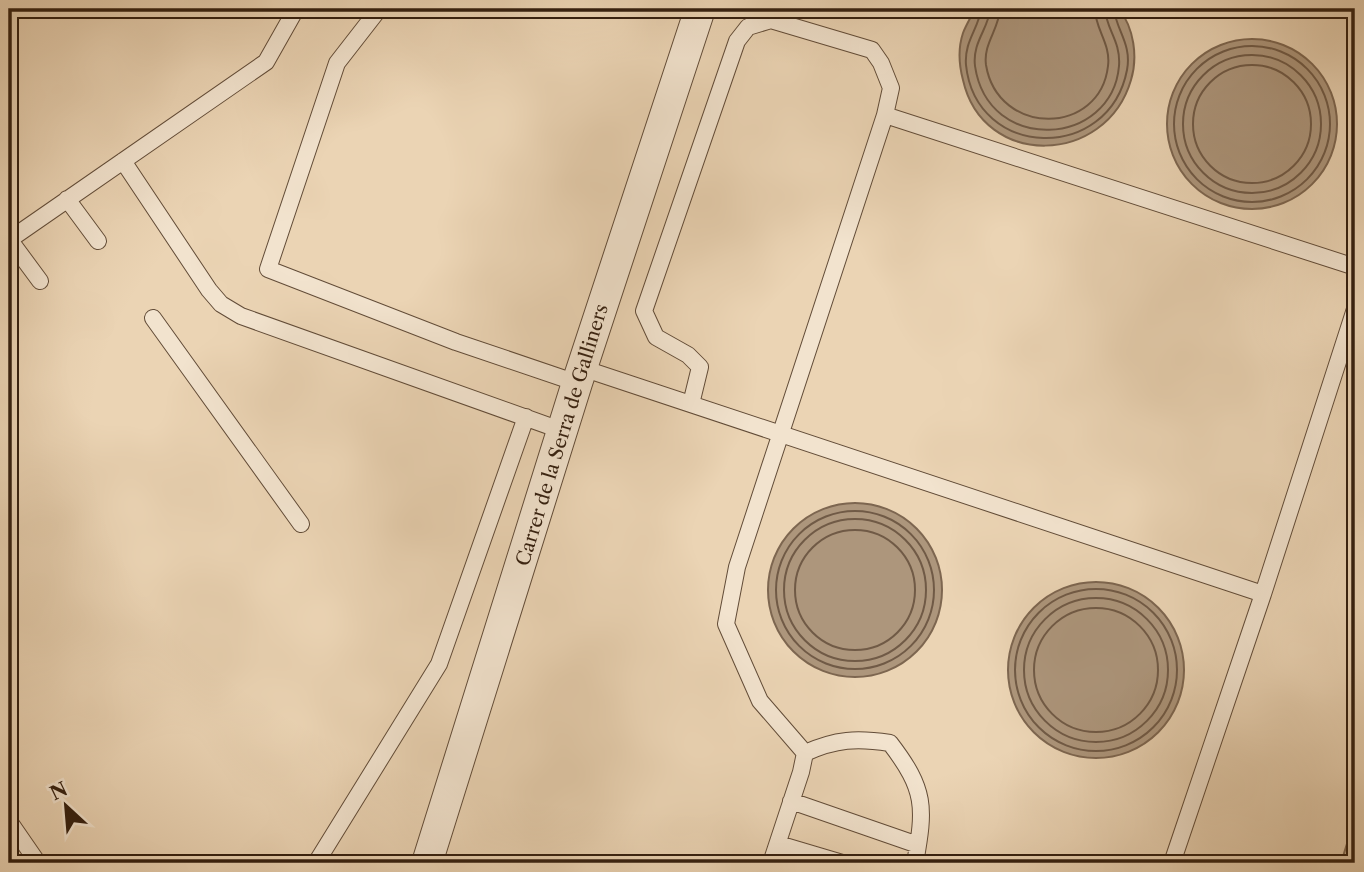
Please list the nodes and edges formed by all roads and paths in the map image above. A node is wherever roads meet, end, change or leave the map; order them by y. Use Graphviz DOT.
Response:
graph roads {
  1 [pos="296,9"];
  2 [pos="379,9"];
  3 [pos="700,9"];
  4 [pos="884,116"];
  5 [pos="123,161"];
  6 [pos="67,199"];
  7 [pos="9,239"];
  8 [pos="98,241"];
  9 [pos="1355,267"];
  10 [pos="40,281"];
  11 [pos="1355,309"];
  12 [pos="153,318"];
  13 [pos="579,375"];
  14 [pos="691,404"];
  15 [pos="526,418"];
  16 [pos="563,431"];
  17 [pos="780,433"];
  18 [pos="301,524"];
  19 [pos="1263,594"];
  20 [pos="805,753"];
  21 [pos="791,801"];
  22 [pos="9,821"];
  23 [pos="778,844"];
  24 [pos="918,845"];
  25 [pos="38,863"];
  26 [pos="316,863"];
  27 [pos="427,863"];
  28 [pos="771,863"];
  29 [pos="842,863"];
  30 [pos="915,863"];
  31 [pos="1172,863"];
  1 -- 5 [label="lane"];
  2 -- 13 [label="lane"];
  3 -- 13 [label="street, Carrer de la Serra de Galliners"];
  4 -- 9 [label="lane"];
  4 -- 14 [label="lane"];
  4 -- 17 [label="lane"];
  5 -- 6 [label="lane"];
  5 -- 15 [label="lane"];
  6 -- 7 [label="lane"];
  6 -- 8 [label="lane"];
  7 -- 10 [label="lane"];
  11 -- 19 [label="lane"];
  12 -- 18 [label="lane"];
  13 -- 14 [label="lane"];
  13 -- 16 [label="street, Carrer de la Serra de Galliners"];
  14 -- 17 [label="lane"];
  15 -- 16 [label="lane"];
  15 -- 26 [label="lane"];
  16 -- 27 [label="street, Carrer de la Serra de Galliners"];
  17 -- 19 [label="lane"];
  17 -- 20 [label="lane"];
  19 -- 31 [label="lane"];
  20 -- 21 [label="lane"];
  20 -- 24 [label="lane"];
  21 -- 23 [label="lane"];
  21 -- 24 [label="lane"];
  22 -- 25 [label="lane"];
  23 -- 28 [label="lane"];
  23 -- 29 [label="lane"];
  24 -- 30 [label="lane"];
}
